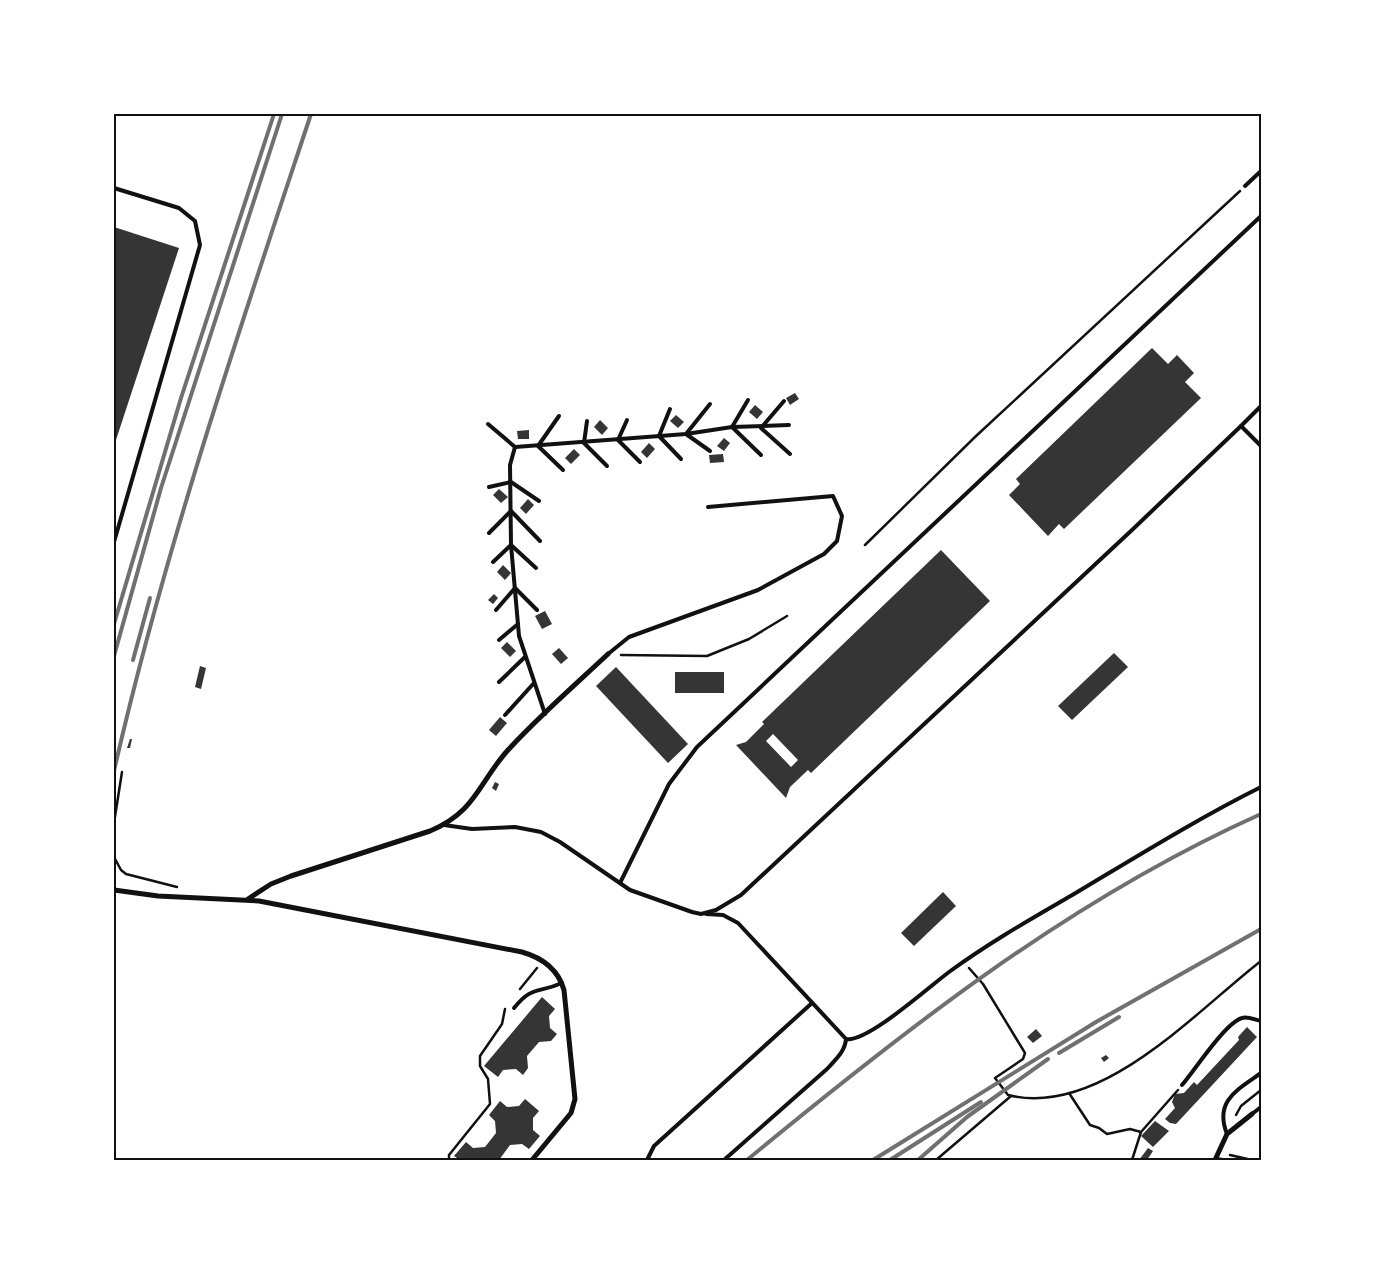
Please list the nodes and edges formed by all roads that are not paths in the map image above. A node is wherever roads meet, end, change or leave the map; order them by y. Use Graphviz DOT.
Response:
graph roads {
  1 [pos="1261,171"];
  2 [pos="1245,186"];
  3 [pos="114,188"];
  4 [pos="1261,216"];
  5 [pos="748,400"];
  6 [pos="784,401"];
  7 [pos="710,404"];
  8 [pos="1261,406"];
  9 [pos="670,409"];
  10 [pos="559,416"];
  11 [pos="627,420"];
  12 [pos="587,421"];
  13 [pos="488,424"];
  14 [pos="788,425"];
  15 [pos="1241,426"];
  16 [pos="732,427"];
  17 [pos="761,428"];
  18 [pos="686,434"];
  19 [pos="659,436"];
  20 [pos="618,440"];
  21 [pos="584,443"];
  22 [pos="538,446"];
  23 [pos="1261,446"];
  24 [pos="515,447"];
  25 [pos="710,451"];
  26 [pos="790,454"];
  27 [pos="761,456"];
  28 [pos="681,459"];
  29 [pos="640,462"];
  30 [pos="607,466"];
  31 [pos="563,470"];
  32 [pos="511,482"];
  33 [pos="489,487"];
  34 [pos="539,501"];
  35 [pos="708,507"];
  36 [pos="511,511"];
  37 [pos="488,532"];
  38 [pos="540,541"];
  39 [pos="114,542"];
  40 [pos="511,546"];
  41 [pos="493,562"];
  42 [pos="536,568"];
  43 [pos="515,588"];
  44 [pos="496,610"];
  45 [pos="537,610"];
  46 [pos="518,624"];
  47 [pos="499,640"];
  48 [pos="608,654"];
  49 [pos="525,657"];
  50 [pos="500,682"];
  51 [pos="534,684"];
  52 [pos="545,714"];
  53 [pos="505,715"];
  54 [pos="1261,787"];
  55 [pos="444,825"];
  56 [pos="620,883"];
  57 [pos="114,890"];
  58 [pos="248,900"];
  59 [pos="701,914"];
  60 [pos="562,983"];
  61 [pos="812,1003"];
  62 [pos="514,1008"];
  63 [pos="1261,1021"];
  64 [pos="846,1039"];
  65 [pos="1261,1073"];
  66 [pos="1182,1085"];
  67 [pos="1261,1107"];
  68 [pos="1252,1114"];
  69 [pos="1227,1134"];
  70 [pos="532,1160"];
  71 [pos="647,1160"];
  72 [pos="724,1160"];
  73 [pos="1216,1160"];
  74 [pos="1223,1160"];
  1 -- 2 [label="lane"];
  3 -- 39 [label="lane"];
  4 -- 56 [label="lane"];
  5 -- 16 [label="lane"];
  6 -- 17 [label="lane"];
  7 -- 18 [label="lane"];
  8 -- 15 [label="lane"];
  9 -- 19 [label="lane"];
  10 -- 22 [label="lane"];
  11 -- 20 [label="lane"];
  12 -- 21 [label="lane"];
  13 -- 24 [label="lane"];
  14 -- 17 [label="lane"];
  15 -- 23 [label="lane"];
  15 -- 59 [label="lane"];
  16 -- 17 [label="lane"];
  16 -- 18 [label="lane"];
  16 -- 27 [label="lane"];
  17 -- 26 [label="lane"];
  18 -- 19 [label="lane"];
  18 -- 25 [label="lane"];
  19 -- 20 [label="lane"];
  19 -- 28 [label="lane"];
  20 -- 21 [label="lane"];
  20 -- 29 [label="lane"];
  21 -- 22 [label="lane"];
  21 -- 30 [label="lane"];
  22 -- 24 [label="lane"];
  22 -- 31 [label="lane"];
  24 -- 32 [label="lane"];
  32 -- 33 [label="lane"];
  32 -- 34 [label="lane"];
  32 -- 36 [label="lane"];
  35 -- 48 [label="lane"];
  36 -- 37 [label="lane"];
  36 -- 38 [label="lane"];
  36 -- 40 [label="lane"];
  40 -- 41 [label="lane"];
  40 -- 42 [label="lane"];
  40 -- 43 [label="lane"];
  43 -- 44 [label="lane"];
  43 -- 45 [label="lane"];
  43 -- 46 [label="lane"];
  46 -- 47 [label="lane"];
  46 -- 49 [label="lane"];
  48 -- 52 [label="street"];
  49 -- 50 [label="lane"];
  49 -- 51 [label="lane"];
  51 -- 52 [label="lane"];
  51 -- 53 [label="lane"];
  52 -- 55 [label="street"];
  54 -- 64 [label="lane"];
  55 -- 56 [label="lane"];
  55 -- 58 [label="street"];
  56 -- 59 [label="lane"];
  57 -- 58 [label="street"];
  58 -- 60 [label="street"];
  59 -- 61 [label="lane"];
  60 -- 62 [label="lane"];
  60 -- 70 [label="street"];
  61 -- 64 [label="lane"];
  61 -- 71 [label="lane"];
  63 -- 66 [label="lane"];
  64 -- 72 [label="lane"];
  65 -- 69 [label="lane"];
  67 -- 68 [label="lane"];
  68 -- 69 [label="street"];
  69 -- 73 [label="street"];
  73 -- 74 [label="lane"];
}
